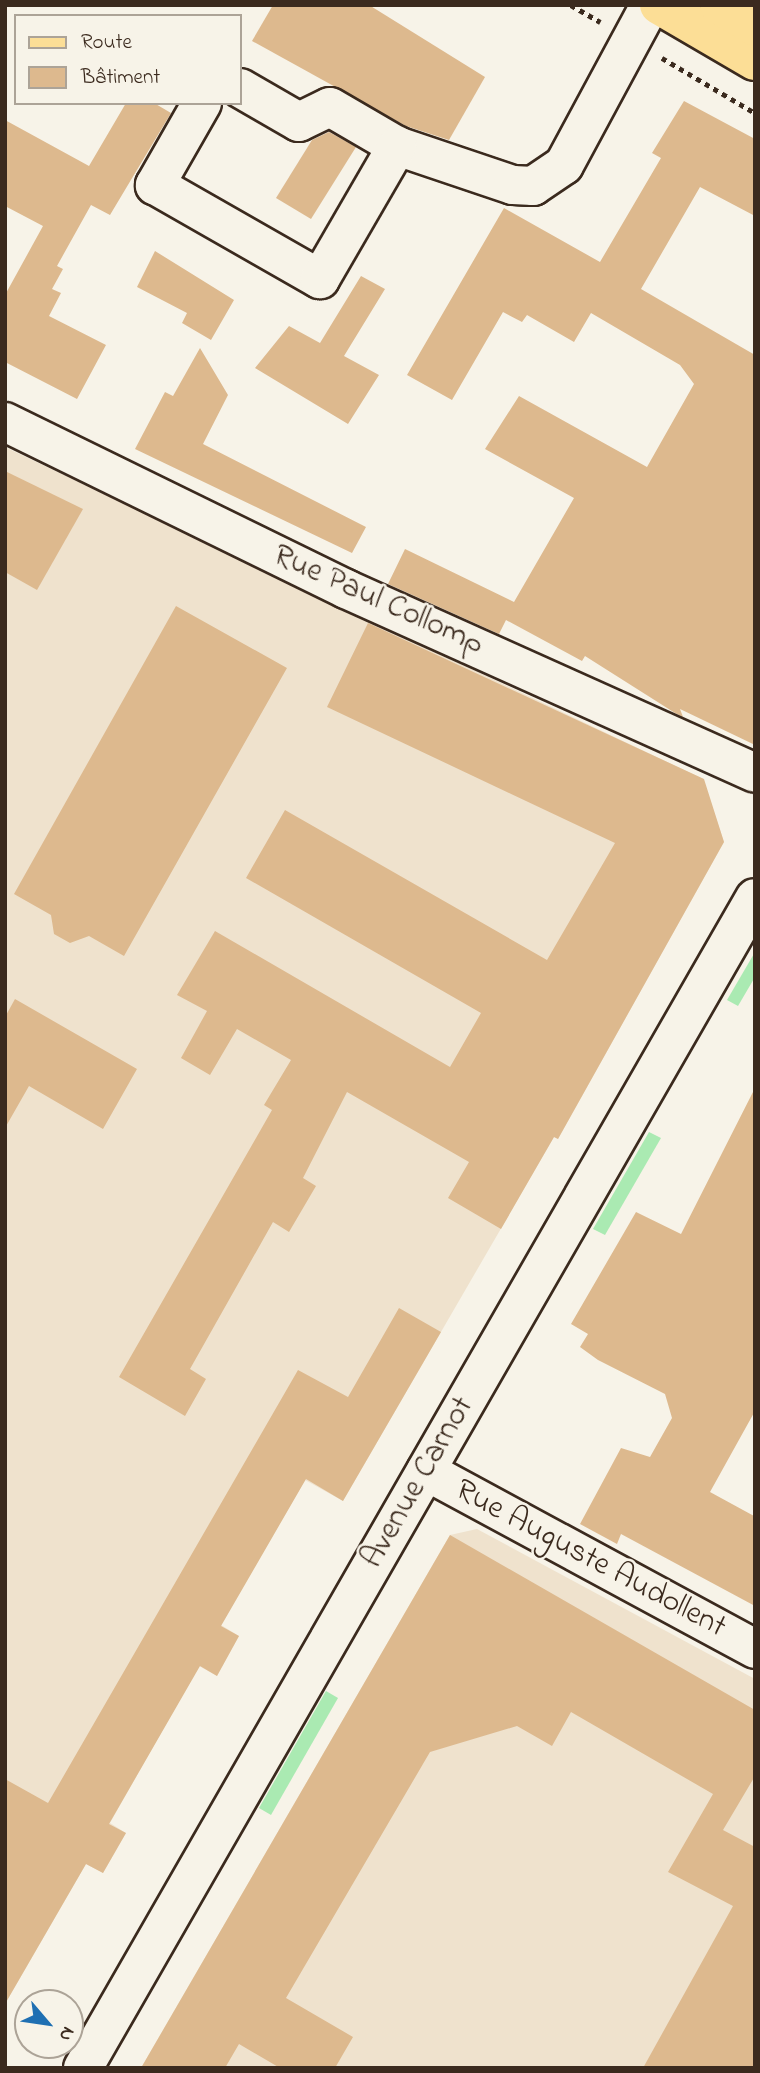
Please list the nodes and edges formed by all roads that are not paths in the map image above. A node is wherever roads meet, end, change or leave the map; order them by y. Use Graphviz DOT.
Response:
graph roads {
  1 [pos="650,5"];
  2 [pos="659,5"];
  3 [pos="719,5"];
  4 [pos="755,27"];
  5 [pos="755,61"];
  6 [pos="242,89"];
  7 [pos="201,105"];
  8 [pos="397,146"];
  9 [pos="5,422"];
  10 [pos="755,773"];
  11 [pos="755,898"];
  12 [pos="426,1471"];
  13 [pos="755,1649"];
  14 [pos="83,2068"];
  1 -- 8 [label="street"];
  2 -- 5 [label="main road"];
  3 -- 4 [label="main road"];
  6 -- 8 [label="street"];
  7 -- 8 [label="street"];
  9 -- 10 [label="street, Rue Paul Collomp"];
  11 -- 12 [label="street, Avenue Carnot"];
  12 -- 13 [label="street, Rue Auguste Audollent"];
  12 -- 14 [label="street, Avenue Carnot"];
}
